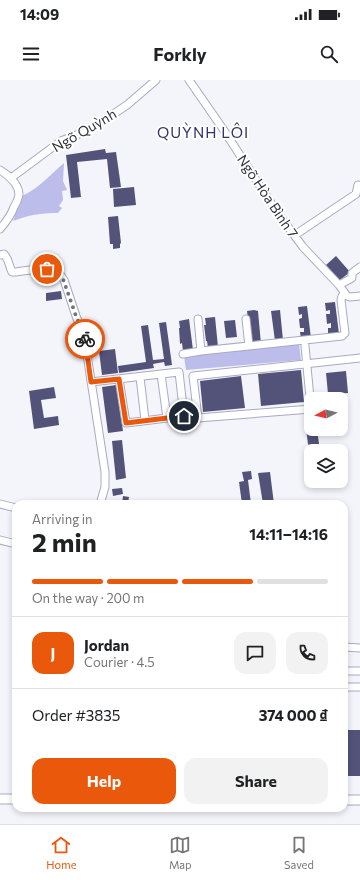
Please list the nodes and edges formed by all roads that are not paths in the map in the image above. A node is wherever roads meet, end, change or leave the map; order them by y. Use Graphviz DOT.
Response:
graph roads {
  1 [pos="156,80"];
  2 [pos="189,80"];
  3 [pos="0,170"];
  4 [pos="11,178"];
  5 [pos="358,185"];
  6 [pos="0,229"];
  7 [pos="295,235"];
  8 [pos="0,254"];
  9 [pos="360,267"];
  10 [pos="339,285"];
  11 [pos="345,294"];
  12 [pos="360,296"];
  13 [pos="198,319"];
  14 [pos="246,319"];
  15 [pos="249,346"];
  16 [pos="305,346"];
  17 [pos="202,351"];
  18 [pos="183,354"];
  19 [pos="360,358"];
  20 [pos="306,363"];
  21 [pos="161,374"];
  22 [pos="140,377"];
  23 [pos="119,379"];
  24 [pos="91,382"];
  25 [pos="309,392"];
  26 [pos="304,409"];
  27 [pos="167,418"];
  28 [pos="145,420"];
  29 [pos="101,500"];
  30 [pos="0,504"];
  31 [pos="12,507"];
  32 [pos="0,540"];
  33 [pos="12,543"];
  34 [pos="348,647"];
  35 [pos="360,648"];
  36 [pos="348,671"];
  37 [pos="360,671"];
  38 [pos="348,687"];
  39 [pos="360,687"];
  40 [pos="0,799"];
  41 [pos="12,799"];
  42 [pos="348,800"];
  43 [pos="360,800"];
  1 -- 4 [label="street, Ngõ Quỳnh"];
  2 -- 7 [label="street, Ngõ Hòa Bình 7"];
  3 -- 4 [label="street"];
  4 -- 6 [label="street"];
  5 -- 7 [label="street"];
  7 -- 10 [label="street, Ngõ Hòa Bình 7"];
  8 -- 24 [label="street"];
  9 -- 10 [label="street"];
  10 -- 11 [label="street, Ngõ Hòa Bình 7"];
  11 -- 12 [label="street"];
  11 -- 15 [label="street"];
  13 -- 17 [label="street"];
  14 -- 15 [label="street"];
  15 -- 17 [label="street"];
  16 -- 20 [label="street"];
  17 -- 18 [label="street"];
  19 -- 20 [label="street"];
  20 -- 25 [label="street"];
  20 -- 26 [label="street"];
  21 -- 22 [label="street"];
  21 -- 27 [label="street"];
  21 -- 27 [label="street"];
  22 -- 23 [label="street"];
  22 -- 28 [label="street"];
  23 -- 24 [label="street"];
  23 -- 28 [label="street"];
  24 -- 29 [label="street"];
  27 -- 28 [label="street"];
  30 -- 31 [label="street"];
  32 -- 33 [label="street"];
  34 -- 35 [label="street"];
  36 -- 37 [label="street"];
  38 -- 39 [label="street"];
  40 -- 41 [label="main road"];
  42 -- 43 [label="main road"];
}
